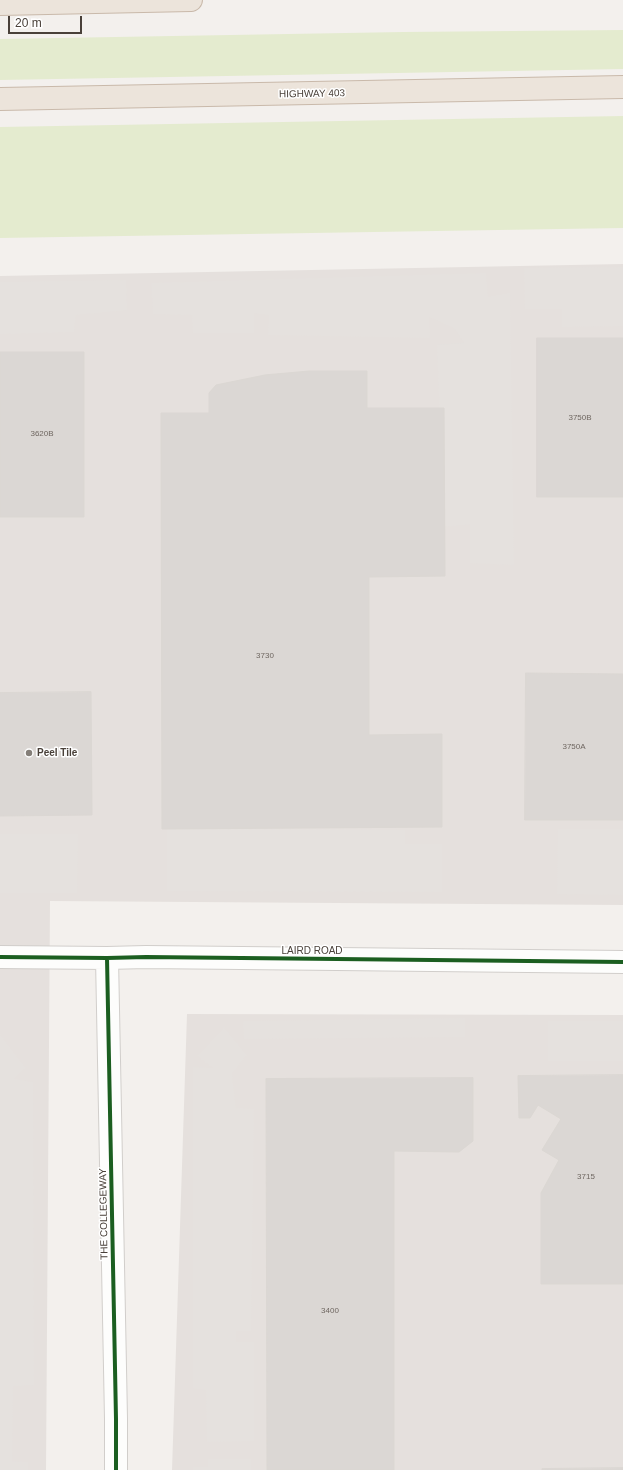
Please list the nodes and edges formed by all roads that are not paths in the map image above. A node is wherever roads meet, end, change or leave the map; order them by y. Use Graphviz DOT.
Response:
graph roads {
  1 [pos="190,0"];
  2 [pos="0,4"];
  3 [pos="623,87"];
  4 [pos="0,99"];
  5 [pos="0,957"];
  6 [pos="107,958"];
  7 [pos="623,962"];
  8 [pos="116,1470"];
  1 -- 2 [label="highway"];
  3 -- 4 [label="highway, HIGHWAY 403"];
  5 -- 6 [label="street, LAIRD ROAD"];
  6 -- 7 [label="street, LAIRD ROAD"];
  6 -- 8 [label="street, THE COLLEGEWAY"];
}
